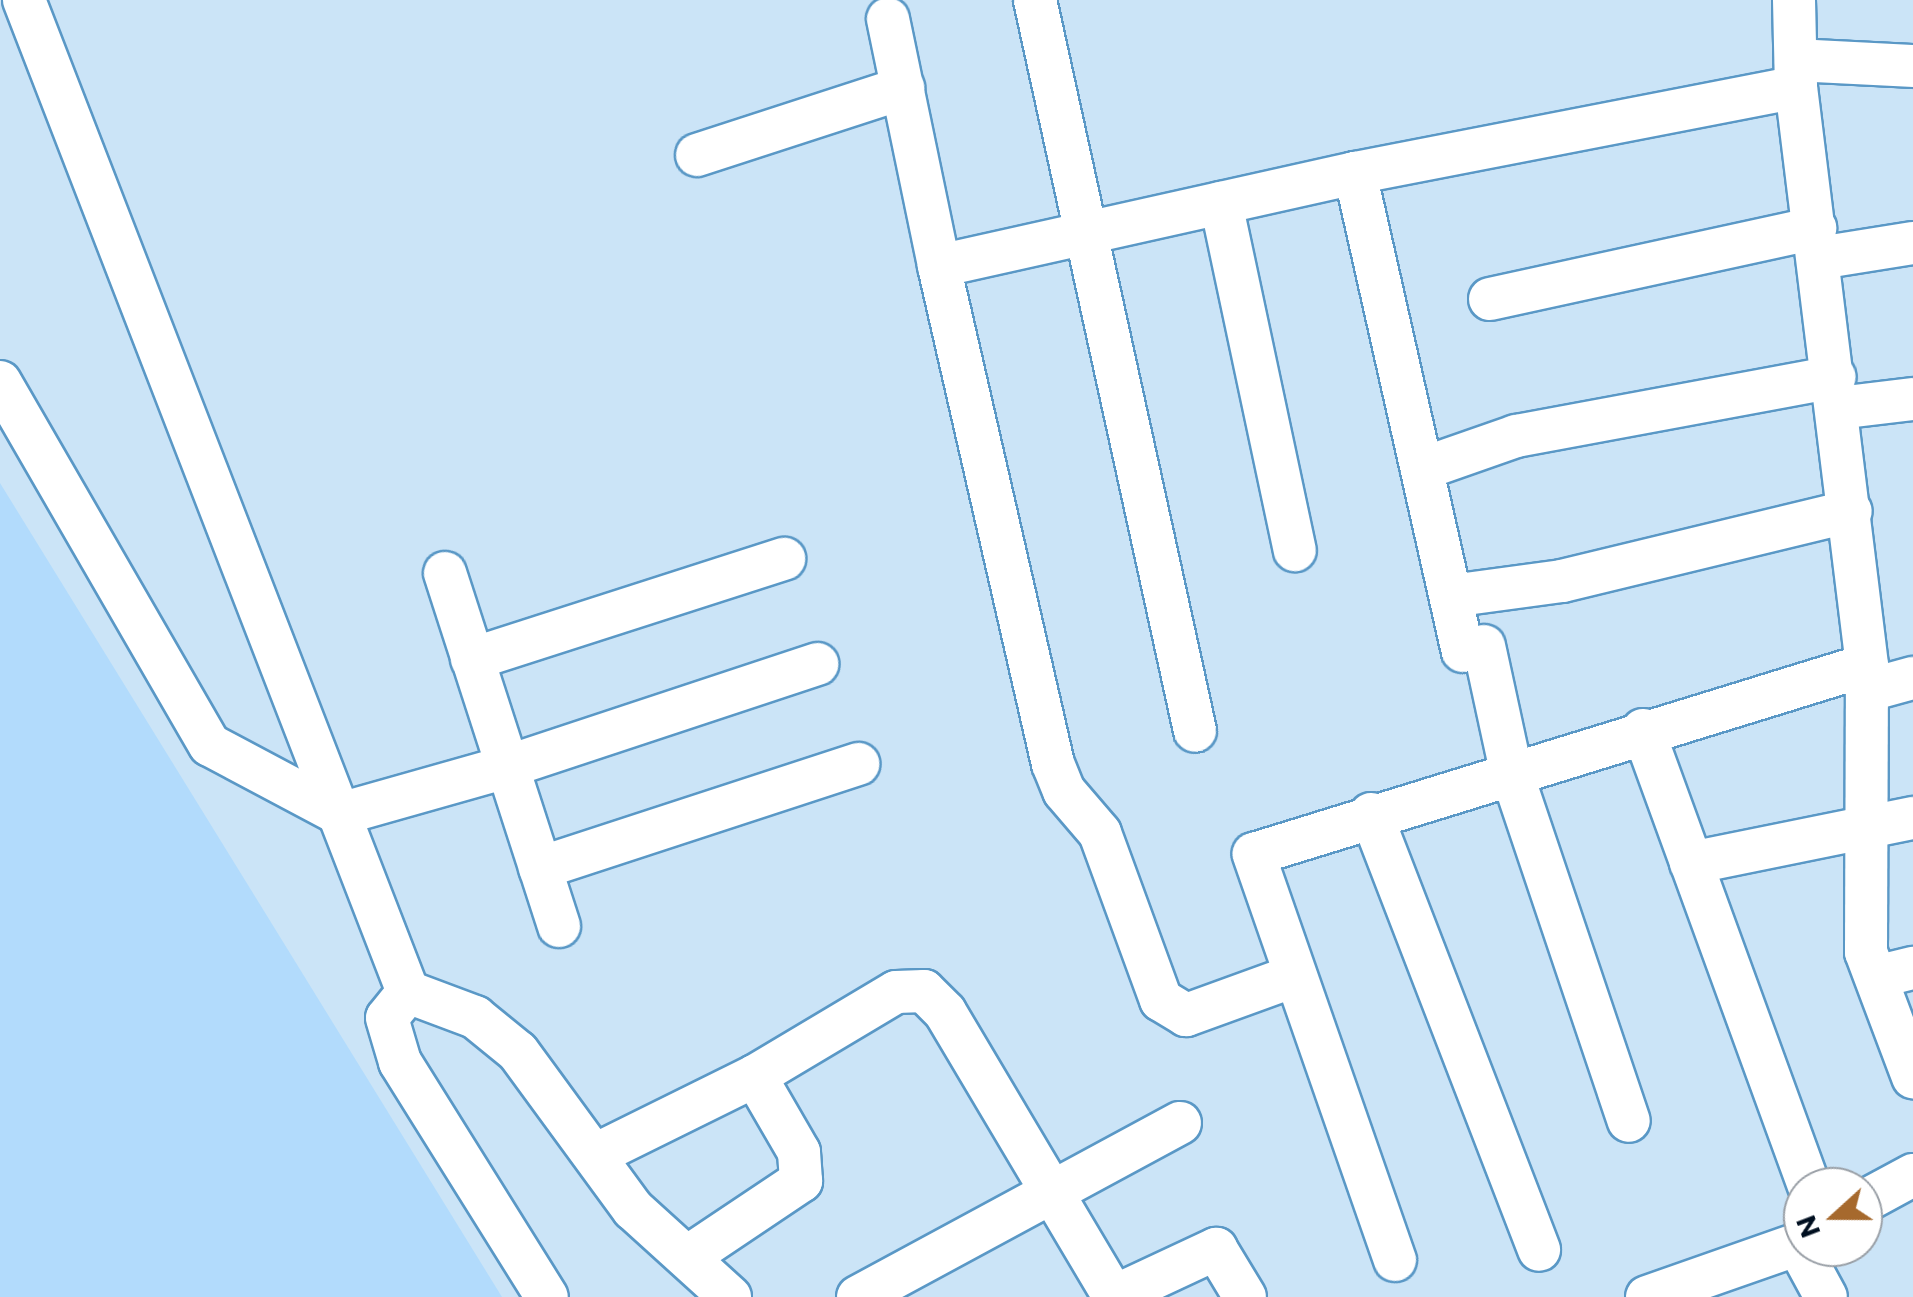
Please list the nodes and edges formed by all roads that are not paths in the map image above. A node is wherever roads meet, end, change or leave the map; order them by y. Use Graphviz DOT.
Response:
graph roads {
  1 [pos="24,0"];
  2 [pos="1034,0"];
  3 [pos="1794,0"];
  4 [pos="888,19"];
  5 [pos="1913,66"];
  6 [pos="1796,74"];
  7 [pos="903,88"];
  8 [pos="697,156"];
  9 [pos="1355,174"];
  10 [pos="1221,203"];
  11 [pos="1082,234"];
  12 [pos="1817,243"];
  13 [pos="1913,243"];
  14 [pos="940,266"];
  15 [pos="1490,299"];
  16 [pos="0,382"];
  17 [pos="1836,393"];
  18 [pos="1913,399"];
  19 [pos="1422,469"];
  20 [pos="1851,511"];
  21 [pos="1295,550"];
  22 [pos="784,558"];
  23 [pos="445,573"];
  24 [pos="1451,596"];
  25 [pos="472,659"];
  26 [pos="817,664"];
  27 [pos="1868,677"];
  28 [pos="1913,678"];
  29 [pos="1643,730"];
  30 [pos="1195,731"];
  31 [pos="858,764"];
  32 [pos="506,767"];
  33 [pos="1511,771"];
  34 [pos="340,814"];
  35 [pos="1371,814"];
  36 [pos="1913,818"];
  37 [pos="1862,829"];
  38 [pos="1692,864"];
  39 [pos="540,868"];
  40 [pos="559,926"];
  41 [pos="1894,972"];
  42 [pos="1294,976"];
  43 [pos="408,992"];
  44 [pos="754,1076"];
  45 [pos="1913,1077"];
  46 [pos="1629,1121"];
  47 [pos="1180,1124"];
  48 [pos="598,1154"];
  49 [pos="1802,1167"];
  50 [pos="1913,1175"];
  51 [pos="1883,1191"];
  52 [pos="1049,1192"];
  53 [pos="1783,1248"];
  54 [pos="1540,1250"];
  55 [pos="689,1256"];
  56 [pos="1395,1260"];
  57 [pos="1813,1267"];
  58 [pos="547,1297"];
  59 [pos="730,1297"];
  60 [pos="858,1297"];
  61 [pos="1114,1297"];
  62 [pos="1245,1297"];
  63 [pos="1647,1297"];
  64 [pos="1826,1297"];
  1 -- 34 [label="street"];
  2 -- 11 [label="street"];
  3 -- 6 [label="street"];
  4 -- 7 [label="street"];
  5 -- 6 [label="street"];
  6 -- 9 [label="street"];
  6 -- 12 [label="street"];
  7 -- 8 [label="street"];
  7 -- 14 [label="street"];
  9 -- 10 [label="street"];
  9 -- 19 [label="street"];
  10 -- 11 [label="street"];
  10 -- 21 [label="street"];
  11 -- 14 [label="street"];
  11 -- 30 [label="street"];
  12 -- 13 [label="street"];
  12 -- 15 [label="street"];
  12 -- 17 [label="street"];
  14 -- 42 [label="street"];
  16 -- 34 [label="street"];
  17 -- 18 [label="street"];
  17 -- 19 [label="street"];
  17 -- 20 [label="street"];
  19 -- 24 [label="street"];
  20 -- 24 [label="street"];
  20 -- 27 [label="street"];
  22 -- 25 [label="street"];
  23 -- 25 [label="street"];
  24 -- 33 [label="street"];
  25 -- 32 [label="street"];
  26 -- 32 [label="street"];
  27 -- 28 [label="street"];
  27 -- 29 [label="street"];
  27 -- 37 [label="street"];
  29 -- 33 [label="street"];
  29 -- 38 [label="street"];
  31 -- 39 [label="street"];
  32 -- 34 [label="street"];
  32 -- 39 [label="street"];
  33 -- 35 [label="street"];
  33 -- 46 [label="street"];
  34 -- 43 [label="street"];
  35 -- 42 [label="street"];
  35 -- 54 [label="street"];
  36 -- 37 [label="street"];
  37 -- 38 [label="street"];
  37 -- 41 [label="street"];
  38 -- 49 [label="street"];
  39 -- 40 [label="street"];
  41 -- 45 [label="street"];
  42 -- 56 [label="street"];
  43 -- 48 [label="street"];
  43 -- 58 [label="street"];
  44 -- 48 [label="street"];
  44 -- 52 [label="street"];
  44 -- 55 [label="street"];
  47 -- 52 [label="street"];
  48 -- 55 [label="street"];
  50 -- 51 [label="street"];
  52 -- 60 [label="street"];
  52 -- 61 [label="street"];
  53 -- 63 [label="street"];
  55 -- 59 [label="street"];
  57 -- 64 [label="street"];
  61 -- 62 [label="street"];
}
